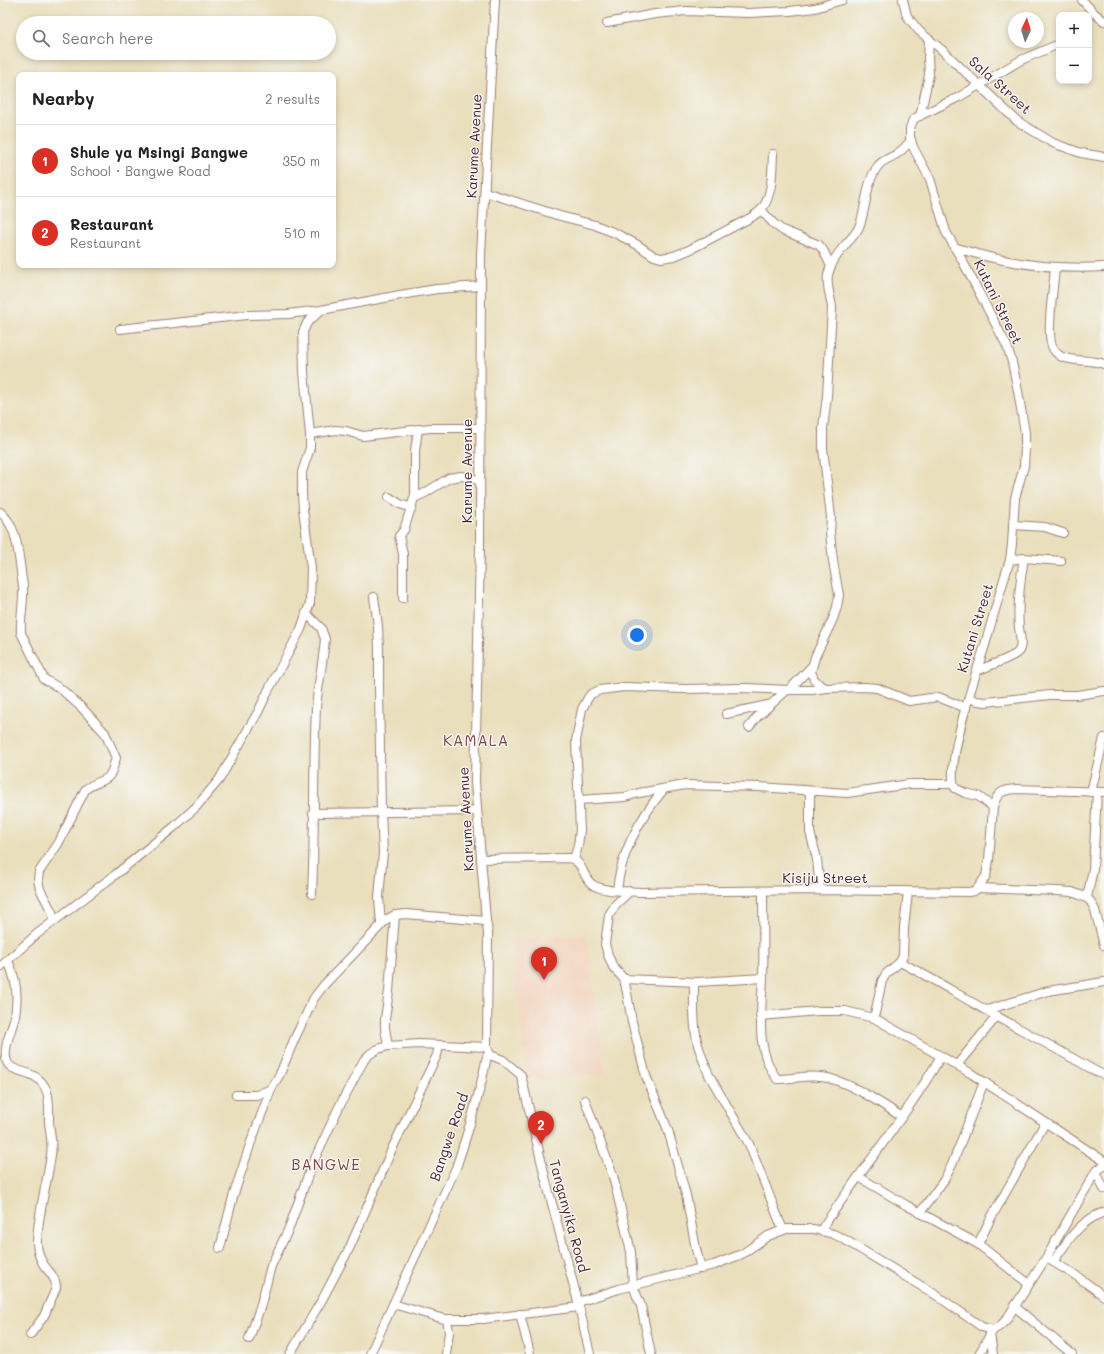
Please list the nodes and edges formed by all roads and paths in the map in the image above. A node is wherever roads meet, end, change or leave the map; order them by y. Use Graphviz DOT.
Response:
graph roads {
  1 [pos="495,0"];
  2 [pos="842,0"];
  3 [pos="903,0"];
  4 [pos="1082,0"];
  5 [pos="1089,12"];
  6 [pos="1092,14"];
  7 [pos="1104,21"];
  8 [pos="607,23"];
  9 [pos="929,39"];
  10 [pos="1056,45"];
  11 [pos="978,85"];
  12 [pos="920,116"];
  13 [pos="911,140"];
  14 [pos="773,154"];
  15 [pos="1104,157"];
  16 [pos="485,192"];
  17 [pos="761,210"];
  18 [pos="954,247"];
  19 [pos="831,266"];
  20 [pos="1055,267"];
  21 [pos="1104,267"];
  22 [pos="481,286"];
  23 [pos="321,310"];
  24 [pos="120,329"];
  25 [pos="1104,364"];
  26 [pos="481,428"];
  27 [pos="418,429"];
  28 [pos="310,434"];
  29 [pos="480,481"];
  30 [pos="389,497"];
  31 [pos="414,498"];
  32 [pos="412,508"];
  33 [pos="0,512"];
  34 [pos="1013,525"];
  35 [pos="1064,533"];
  36 [pos="1024,558"];
  37 [pos="1010,560"];
  38 [pos="1061,561"];
  39 [pos="374,598"];
  40 [pos="403,598"];
  41 [pos="306,613"];
  42 [pos="812,666"];
  43 [pos="976,671"];
  44 [pos="831,688"];
  45 [pos="788,690"];
  46 [pos="1104,691"];
  47 [pos="969,698"];
  48 [pos="769,705"];
  49 [pos="966,708"];
  50 [pos="726,714"];
  51 [pos="749,728"];
  52 [pos="1104,738"];
  53 [pos="953,784"];
  54 [pos="664,789"];
  55 [pos="810,791"];
  56 [pos="1097,792"];
  57 [pos="579,800"];
  58 [pos="993,807"];
  59 [pos="477,811"];
  60 [pos="381,812"];
  61 [pos="313,813"];
  62 [pos="481,859"];
  63 [pos="574,859"];
  64 [pos="978,888"];
  65 [pos="617,890"];
  66 [pos="820,890"];
  67 [pos="630,891"];
  68 [pos="763,891"];
  69 [pos="908,892"];
  70 [pos="312,894"];
  71 [pos="1087,898"];
  72 [pos="395,915"];
  73 [pos="54,921"];
  74 [pos="486,921"];
  75 [pos="382,924"];
  76 [pos="488,941"];
  77 [pos="1104,945"];
  78 [pos="8,961"];
  79 [pos="900,962"];
  80 [pos="0,967"];
  81 [pos="763,978"];
  82 [pos="624,979"];
  83 [pos="694,982"];
  84 [pos="1104,982"];
  85 [pos="987,1010"];
  86 [pos="760,1016"];
  87 [pos="997,1016"];
  88 [pos="874,1018"];
  89 [pos="439,1044"];
  90 [pos="388,1046"];
  91 [pos="489,1051"];
  92 [pos="942,1056"];
  93 [pos="958,1065"];
  94 [pos="1104,1075"];
  95 [pos="984,1082"];
  96 [pos="271,1089"];
  97 [pos="236,1095"];
  98 [pos="585,1100"];
  99 [pos="902,1117"];
  100 [pos="1045,1123"];
  101 [pos="1104,1161"];
  102 [pos="1104,1166"];
  103 [pos="1096,1171"];
  104 [pos="859,1177"];
  105 [pos="1104,1189"];
  106 [pos="1104,1212"];
  107 [pos="920,1213"];
  108 [pos="783,1230"];
  109 [pos="821,1230"];
  110 [pos="978,1244"];
  111 [pos="220,1248"];
  112 [pos="1050,1260"];
  113 [pos="701,1269"];
  114 [pos="1029,1284"];
  115 [pos="633,1286"];
  116 [pos="1104,1296"];
  117 [pos="393,1304"];
  118 [pos="578,1304"];
  119 [pos="1014,1306"];
  120 [pos="520,1314"];
  121 [pos="447,1319"];
  122 [pos="992,1332"];
  123 [pos="30,1335"];
  124 [pos="249,1339"];
  125 [pos="290,1354"];
  126 [pos="370,1354"];
  127 [pos="446,1354"];
  128 [pos="530,1354"];
  129 [pos="590,1354"];
  130 [pos="651,1354"];
  131 [pos="979,1354"];
  132 [pos="993,1354"];
  133 [pos="1072,1354"];
  1 -- 16 [label="street, Karume Avenue"];
  2 -- 8 [label="street"];
  3 -- 9 [label="street, Sala Street"];
  4 -- 5 [label="street"];
  6 -- 7 [label="street"];
  9 -- 11 [label="street, Sala Street"];
  9 -- 12 [label="street"];
  10 -- 11 [label="street"];
  11 -- 12 [label="street"];
  11 -- 15 [label="street, Sala Street"];
  12 -- 13 [label="street, Kutani Street"];
  13 -- 18 [label="street, Kutani Street"];
  13 -- 19 [label="street"];
  14 -- 17 [label="street"];
  16 -- 17 [label="street"];
  16 -- 22 [label="street, Karume Avenue"];
  17 -- 19 [label="street"];
  18 -- 20 [label="street"];
  18 -- 34 [label="street, Kutani Street"];
  19 -- 42 [label="street"];
  20 -- 21 [label="street"];
  20 -- 25 [label="street"];
  22 -- 23 [label="street"];
  22 -- 26 [label="street, Karume Avenue"];
  23 -- 24 [label="street"];
  23 -- 28 [label="street"];
  26 -- 27 [label="street"];
  26 -- 29 [label="street, Karume Avenue"];
  27 -- 28 [label="street"];
  27 -- 31 [label="street"];
  28 -- 41 [label="street"];
  29 -- 31 [label="street"];
  29 -- 59 [label="street, Karume Avenue"];
  30 -- 32 [label="street"];
  31 -- 32 [label="street"];
  32 -- 40 [label="street"];
  33 -- 73 [label="street"];
  34 -- 35 [label="street"];
  34 -- 37 [label="street, Kutani Street"];
  36 -- 37 [label="street"];
  36 -- 38 [label="street"];
  36 -- 43 [label="street"];
  37 -- 43 [label="street, Kutani Street"];
  39 -- 60 [label="street"];
  41 -- 61 [label="street"];
  41 -- 73 [label="street"];
  42 -- 44 [label="street"];
  42 -- 45 [label="street"];
  43 -- 47 [label="street, Kutani Street"];
  44 -- 45 [label="street"];
  44 -- 49 [label="street"];
  45 -- 48 [label="street"];
  45 -- 57 [label="street"];
  46 -- 47 [label="street"];
  47 -- 49 [label="street, Kutani Street"];
  48 -- 50 [label="street"];
  48 -- 51 [label="street"];
  49 -- 53 [label="street, Kutani Street"];
  52 -- 56 [label="street"];
  53 -- 55 [label="street"];
  53 -- 58 [label="street"];
  54 -- 55 [label="street"];
  54 -- 57 [label="street"];
  54 -- 65 [label="street"];
  55 -- 66 [label="street"];
  56 -- 58 [label="street"];
  56 -- 71 [label="street"];
  57 -- 63 [label="street"];
  58 -- 64 [label="street"];
  59 -- 60 [label="street"];
  59 -- 62 [label="street, Karume Avenue"];
  60 -- 61 [label="street"];
  60 -- 75 [label="street"];
  61 -- 70 [label="street"];
  62 -- 63 [label="street"];
  62 -- 74 [label="street, Karume Avenue"];
  63 -- 65 [label="street, Kisiju Street"];
  64 -- 69 [label="street, Kisiju Street"];
  64 -- 71 [label="street, Kisiju Street"];
  65 -- 67 [label="street, Kisiju Street"];
  66 -- 68 [label="street, Kisiju Street"];
  66 -- 69 [label="street, Kisiju Street"];
  67 -- 68 [label="street, Kisiju Street"];
  67 -- 82 [label="street"];
  68 -- 81 [label="street"];
  69 -- 79 [label="street"];
  71 -- 77 [label="street"];
  72 -- 74 [label="street"];
  72 -- 75 [label="street"];
  72 -- 90 [label="street"];
  73 -- 78 [label="street"];
  74 -- 76 [label="street, Karume Avenue"];
  75 -- 96 [label="street"];
  76 -- 91 [label="street, Bangwe Road"];
  78 -- 80 [label="street"];
  78 -- 123 [label="street"];
  79 -- 85 [label="street"];
  79 -- 88 [label="street"];
  81 -- 83 [label="street"];
  81 -- 86 [label="street"];
  82 -- 83 [label="street"];
  82 -- 113 [label="street"];
  83 -- 108 [label="street"];
  84 -- 85 [label="street"];
  85 -- 87 [label="street"];
  86 -- 88 [label="street"];
  86 -- 99 [label="street"];
  87 -- 93 [label="street"];
  87 -- 94 [label="street"];
  88 -- 92 [label="street"];
  89 -- 90 [label="street"];
  89 -- 91 [label="street"];
  89 -- 125 [label="street"];
  90 -- 124 [label="street"];
  91 -- 117 [label="street, Bangwe Road"];
  91 -- 118 [label="street, Tanganyika Road"];
  92 -- 93 [label="street"];
  92 -- 99 [label="street"];
  93 -- 95 [label="street"];
  95 -- 100 [label="street"];
  95 -- 107 [label="street"];
  96 -- 97 [label="street"];
  96 -- 111 [label="street"];
  98 -- 115 [label="street"];
  99 -- 104 [label="street"];
  100 -- 101 [label="street"];
  100 -- 110 [label="street"];
  102 -- 103 [label="street"];
  103 -- 105 [label="street"];
  103 -- 112 [label="street"];
  104 -- 107 [label="street"];
  104 -- 109 [label="street"];
  106 -- 112 [label="street"];
  107 -- 110 [label="street"];
  108 -- 109 [label="street"];
  108 -- 113 [label="street"];
  109 -- 122 [label="street"];
  110 -- 114 [label="street"];
  112 -- 114 [label="street"];
  112 -- 116 [label="street"];
  113 -- 115 [label="street"];
  114 -- 119 [label="street"];
  115 -- 118 [label="street"];
  115 -- 130 [label="street"];
  117 -- 121 [label="street"];
  117 -- 126 [label="street, Bangwe Road"];
  118 -- 120 [label="street"];
  118 -- 129 [label="street, Tanganyika Road"];
  119 -- 122 [label="street"];
  119 -- 133 [label="street"];
  120 -- 121 [label="street"];
  120 -- 128 [label="street"];
  121 -- 127 [label="street"];
  122 -- 131 [label="street"];
  122 -- 132 [label="street"];
}
